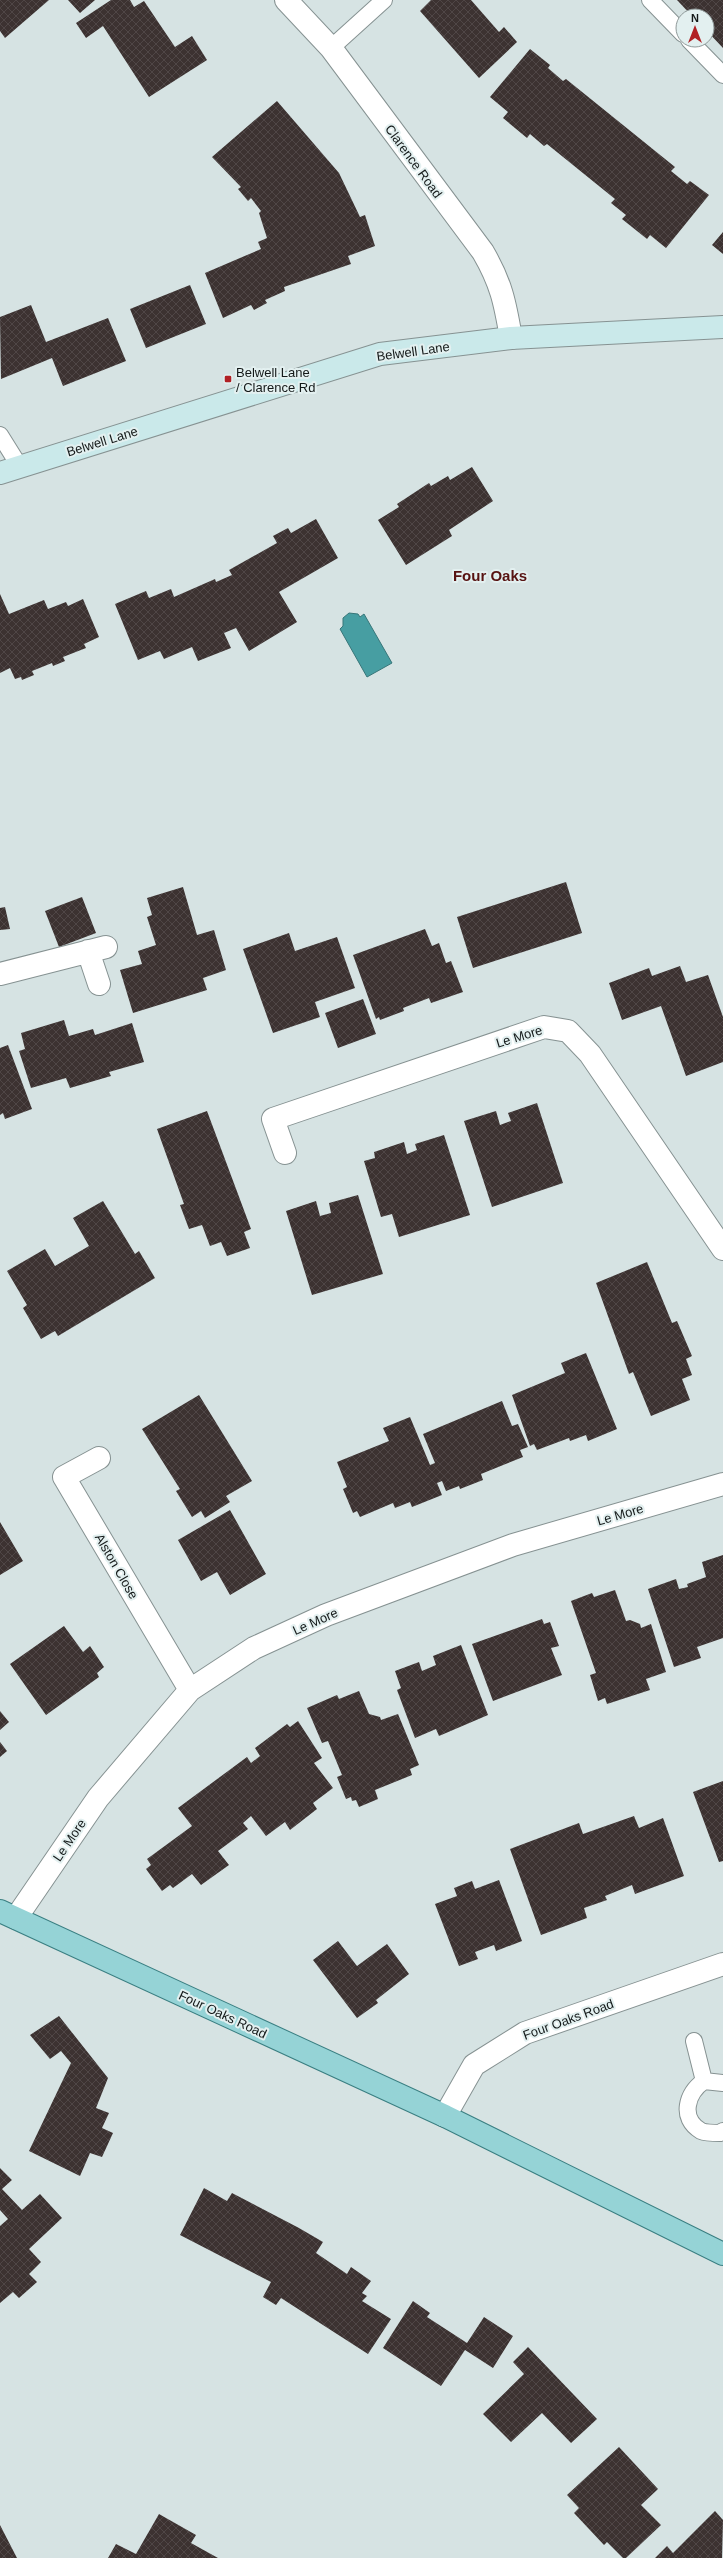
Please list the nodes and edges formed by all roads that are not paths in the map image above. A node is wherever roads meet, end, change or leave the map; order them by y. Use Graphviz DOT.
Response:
graph roads {
  1 [pos="286,0"];
  2 [pos="384,0"];
  3 [pos="650,0"];
  4 [pos="675,26"];
  5 [pos="331,48"];
  6 [pos="697,48"];
  7 [pos="723,75"];
  8 [pos="723,327"];
  9 [pos="511,338"];
  10 [pos="0,435"];
  11 [pos="10,470"];
  12 [pos="0,974"];
  13 [pos="99,984"];
  14 [pos="285,1153"];
  15 [pos="723,1249"];
  16 [pos="100,1458"];
  17 [pos="723,1484"];
  18 [pos="190,1690"];
  19 [pos="8,1915"];
  20 [pos="723,1964"];
  21 [pos="694,2041"];
  22 [pos="704,2081"];
  23 [pos="723,2083"];
  24 [pos="446,2116"];
  25 [pos="722,2135"];
  26 [pos="723,2254"];
  1 -- 5 [label="street, Clarence Road"];
  2 -- 5 [label="lane"];
  3 -- 4 [label="lane"];
  5 -- 9 [label="street, Clarence Road"];
  6 -- 7 [label="lane"];
  8 -- 9 [label="main road, Belwell Lane"];
  9 -- 11 [label="main road, Belwell Lane"];
  10 -- 11 [label="lane"];
  12 -- 13 [label="street"];
  14 -- 15 [label="street, Le More"];
  16 -- 18 [label="street, Alston Close"];
  17 -- 18 [label="street, Le More"];
  18 -- 19 [label="street, Le More"];
  19 -- 24 [label="main road, Four Oaks Road"];
  20 -- 24 [label="street, Four Oaks Road"];
  21 -- 22 [label="lane"];
  22 -- 23 [label="lane"];
  22 -- 25 [label="lane"];
  24 -- 26 [label="main road, Four Oaks Road"];
}
